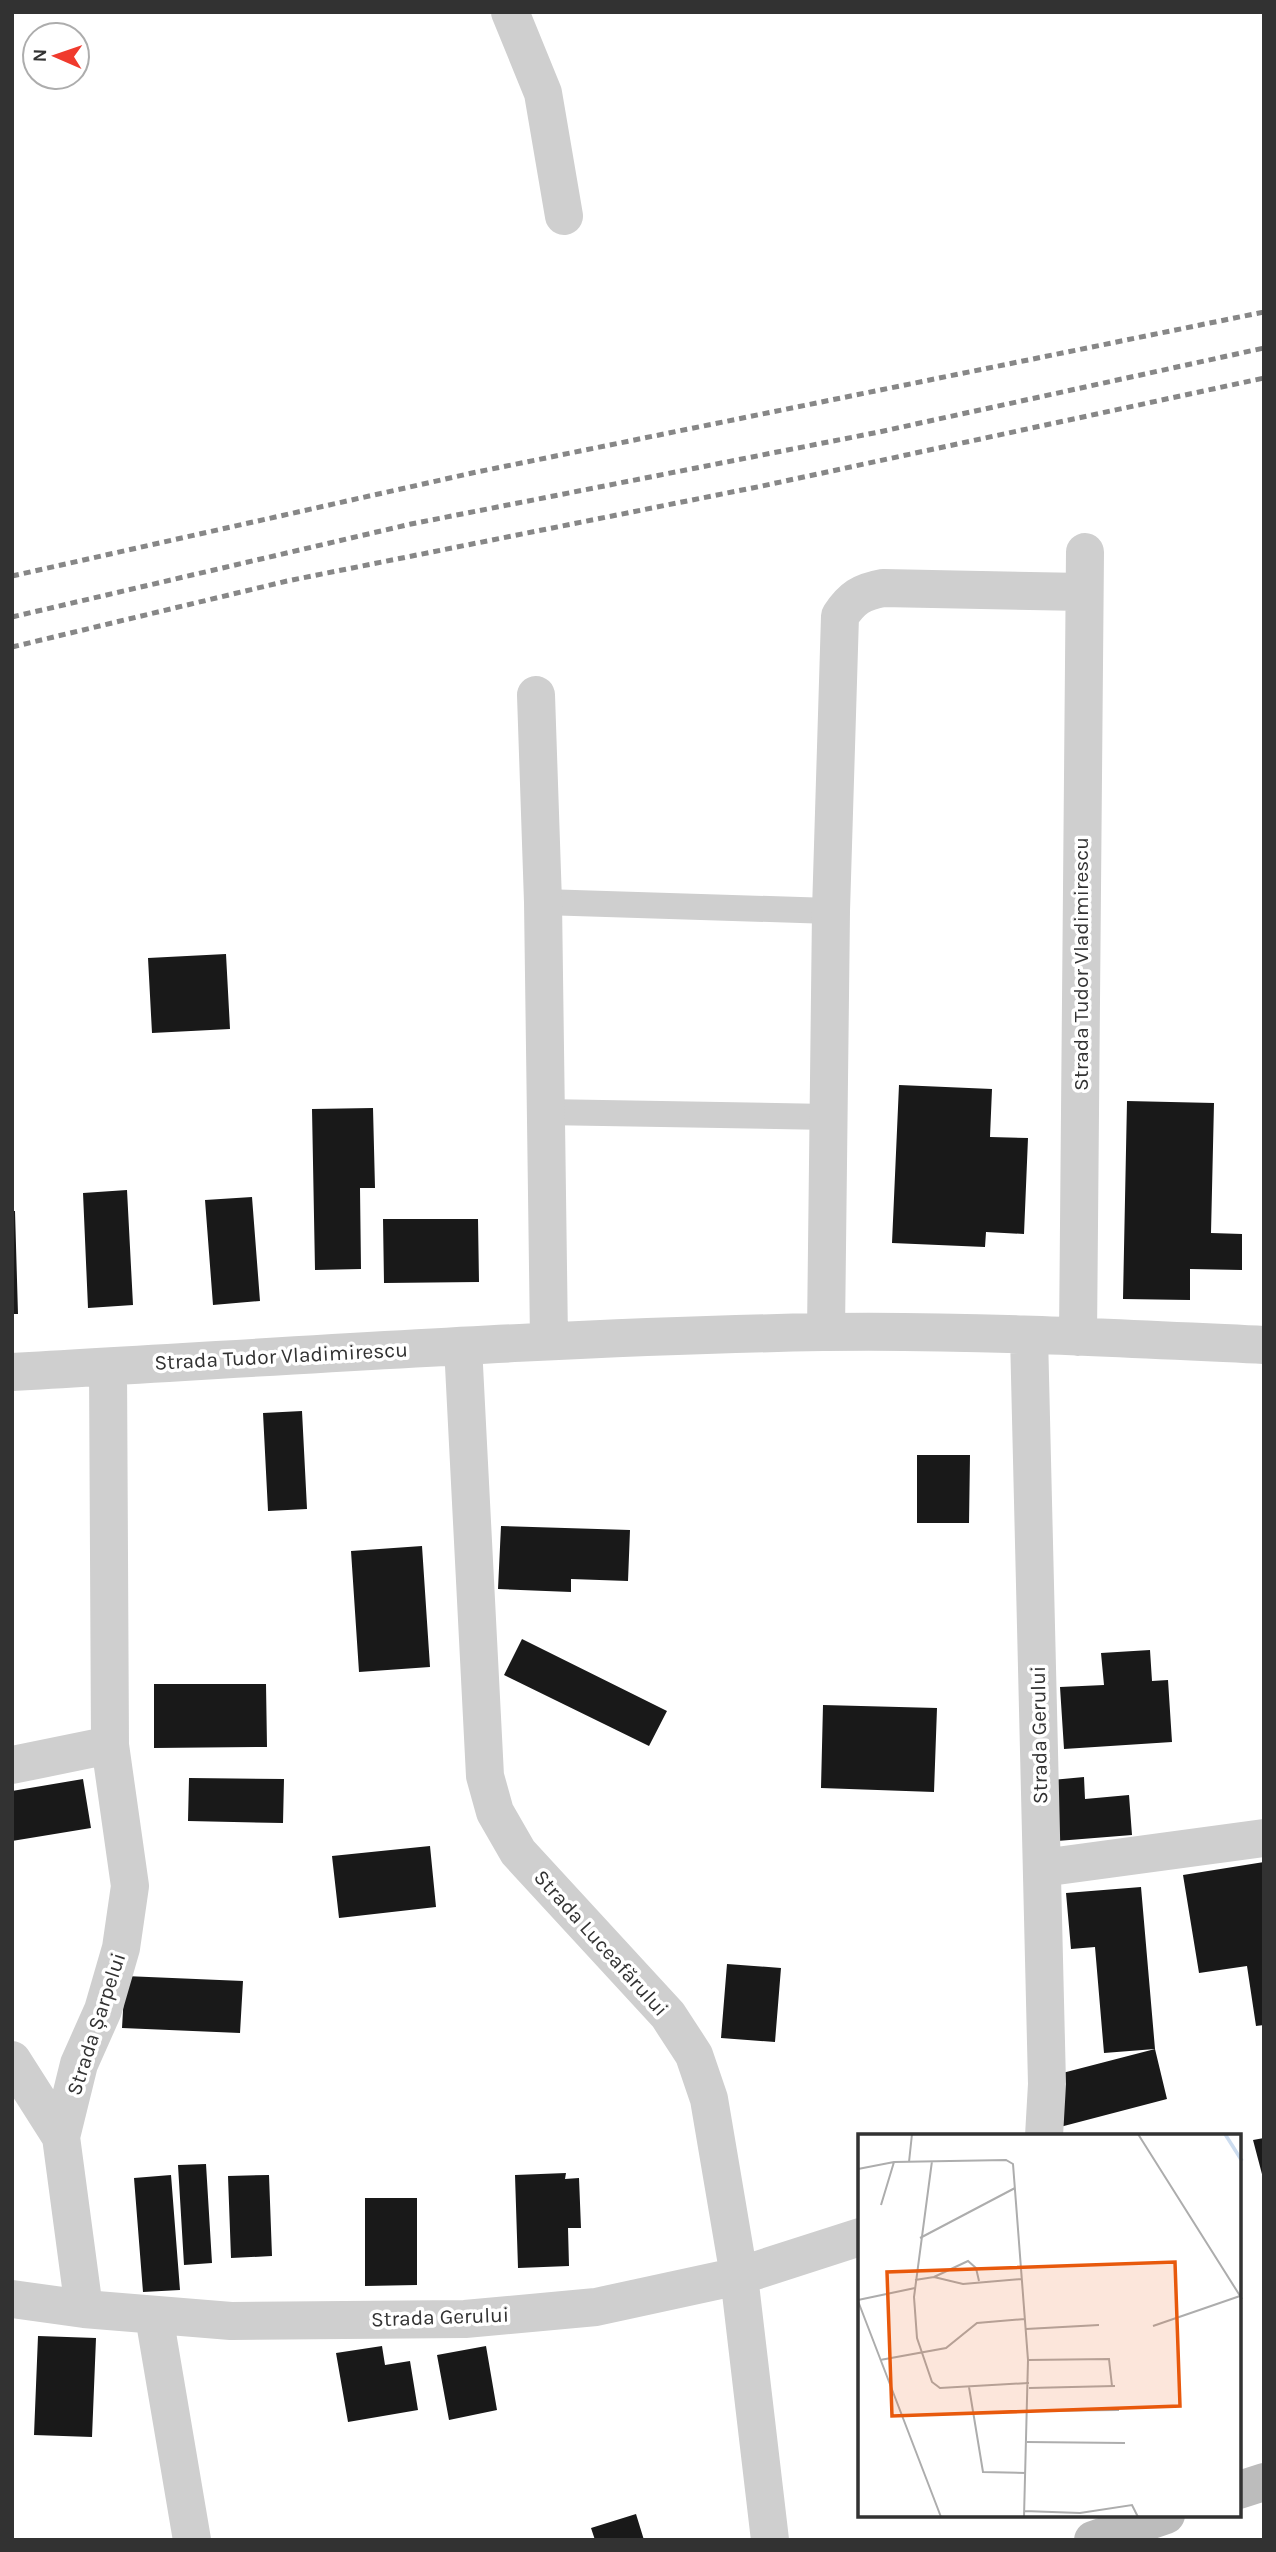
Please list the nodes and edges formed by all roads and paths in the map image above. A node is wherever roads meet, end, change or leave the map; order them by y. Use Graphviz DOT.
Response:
graph roads {
  1 [pos="510,12"];
  2 [pos="564,216"];
  3 [pos="1085,552"];
  4 [pos="1084,592"];
  5 [pos="536,695"];
  6 [pos="543,902"];
  7 [pos="831,911"];
  8 [pos="544,1112"];
  9 [pos="830,1117"];
  10 [pos="827,1332"];
  11 [pos="1029,1335"];
  12 [pos="1078,1337"];
  13 [pos="549,1340"];
  14 [pos="1264,1345"];
  15 [pos="463,1346"];
  16 [pos="108,1367"];
  17 [pos="12,1372"];
  18 [pos="110,1745"];
  19 [pos="12,1765"];
  20 [pos="1264,1838"];
  21 [pos="1042,1868"];
  22 [pos="12,2060"];
  23 [pos="1044,2134"];
  24 [pos="61,2137"];
  25 [pos="858,2237"];
  26 [pos="739,2276"];
  27 [pos="12,2299"];
  28 [pos="84,2309"];
  29 [pos="154,2316"];
  30 [pos="1264,2482"];
  31 [pos="1241,2489"];
  32 [pos="1160,2517"];
  33 [pos="192,2540"];
  34 [pos="770,2540"];
  35 [pos="1093,2540"];
  1 -- 2 [label="street"];
  3 -- 4 [label="street, Strada Tudor Vladimirescu"];
  4 -- 7 [label="street"];
  4 -- 12 [label="street, Strada Tudor Vladimirescu"];
  5 -- 6 [label="street"];
  6 -- 7 [label="lane"];
  6 -- 8 [label="street"];
  7 -- 9 [label="street"];
  8 -- 9 [label="lane"];
  8 -- 13 [label="street"];
  9 -- 10 [label="street"];
  10 -- 11 [label="street, Strada Tudor Vladimirescu"];
  10 -- 13 [label="street, Strada Tudor Vladimirescu"];
  11 -- 12 [label="street, Strada Tudor Vladimirescu"];
  11 -- 21 [label="street, Strada Gerului"];
  12 -- 14 [label="street, Strada Tudor Vladimirescu"];
  13 -- 15 [label="street, Strada Tudor Vladimirescu"];
  15 -- 16 [label="street, Strada Tudor Vladimirescu"];
  15 -- 26 [label="street, Strada Luceafărului"];
  16 -- 17 [label="street, Strada Tudor Vladimirescu"];
  16 -- 18 [label="street, Strada Șarpelui"];
  18 -- 19 [label="street"];
  18 -- 24 [label="street, Strada Șarpelui"];
  20 -- 21 [label="street"];
  21 -- 23 [label="street, Strada Gerului"];
  22 -- 24 [label="street, Strada Șarpelui"];
  24 -- 28 [label="street, Strada Șarpelui"];
  25 -- 26 [label="street, Strada Gerului"];
  26 -- 29 [label="street, Strada Gerului"];
  26 -- 34 [label="street, Strada Luceafărului"];
  27 -- 28 [label="street, Strada Gerului"];
  28 -- 29 [label="street, Strada Gerului"];
  29 -- 33 [label="street"];
  30 -- 31 [label="main road"];
  32 -- 35 [label="main road"];
}
